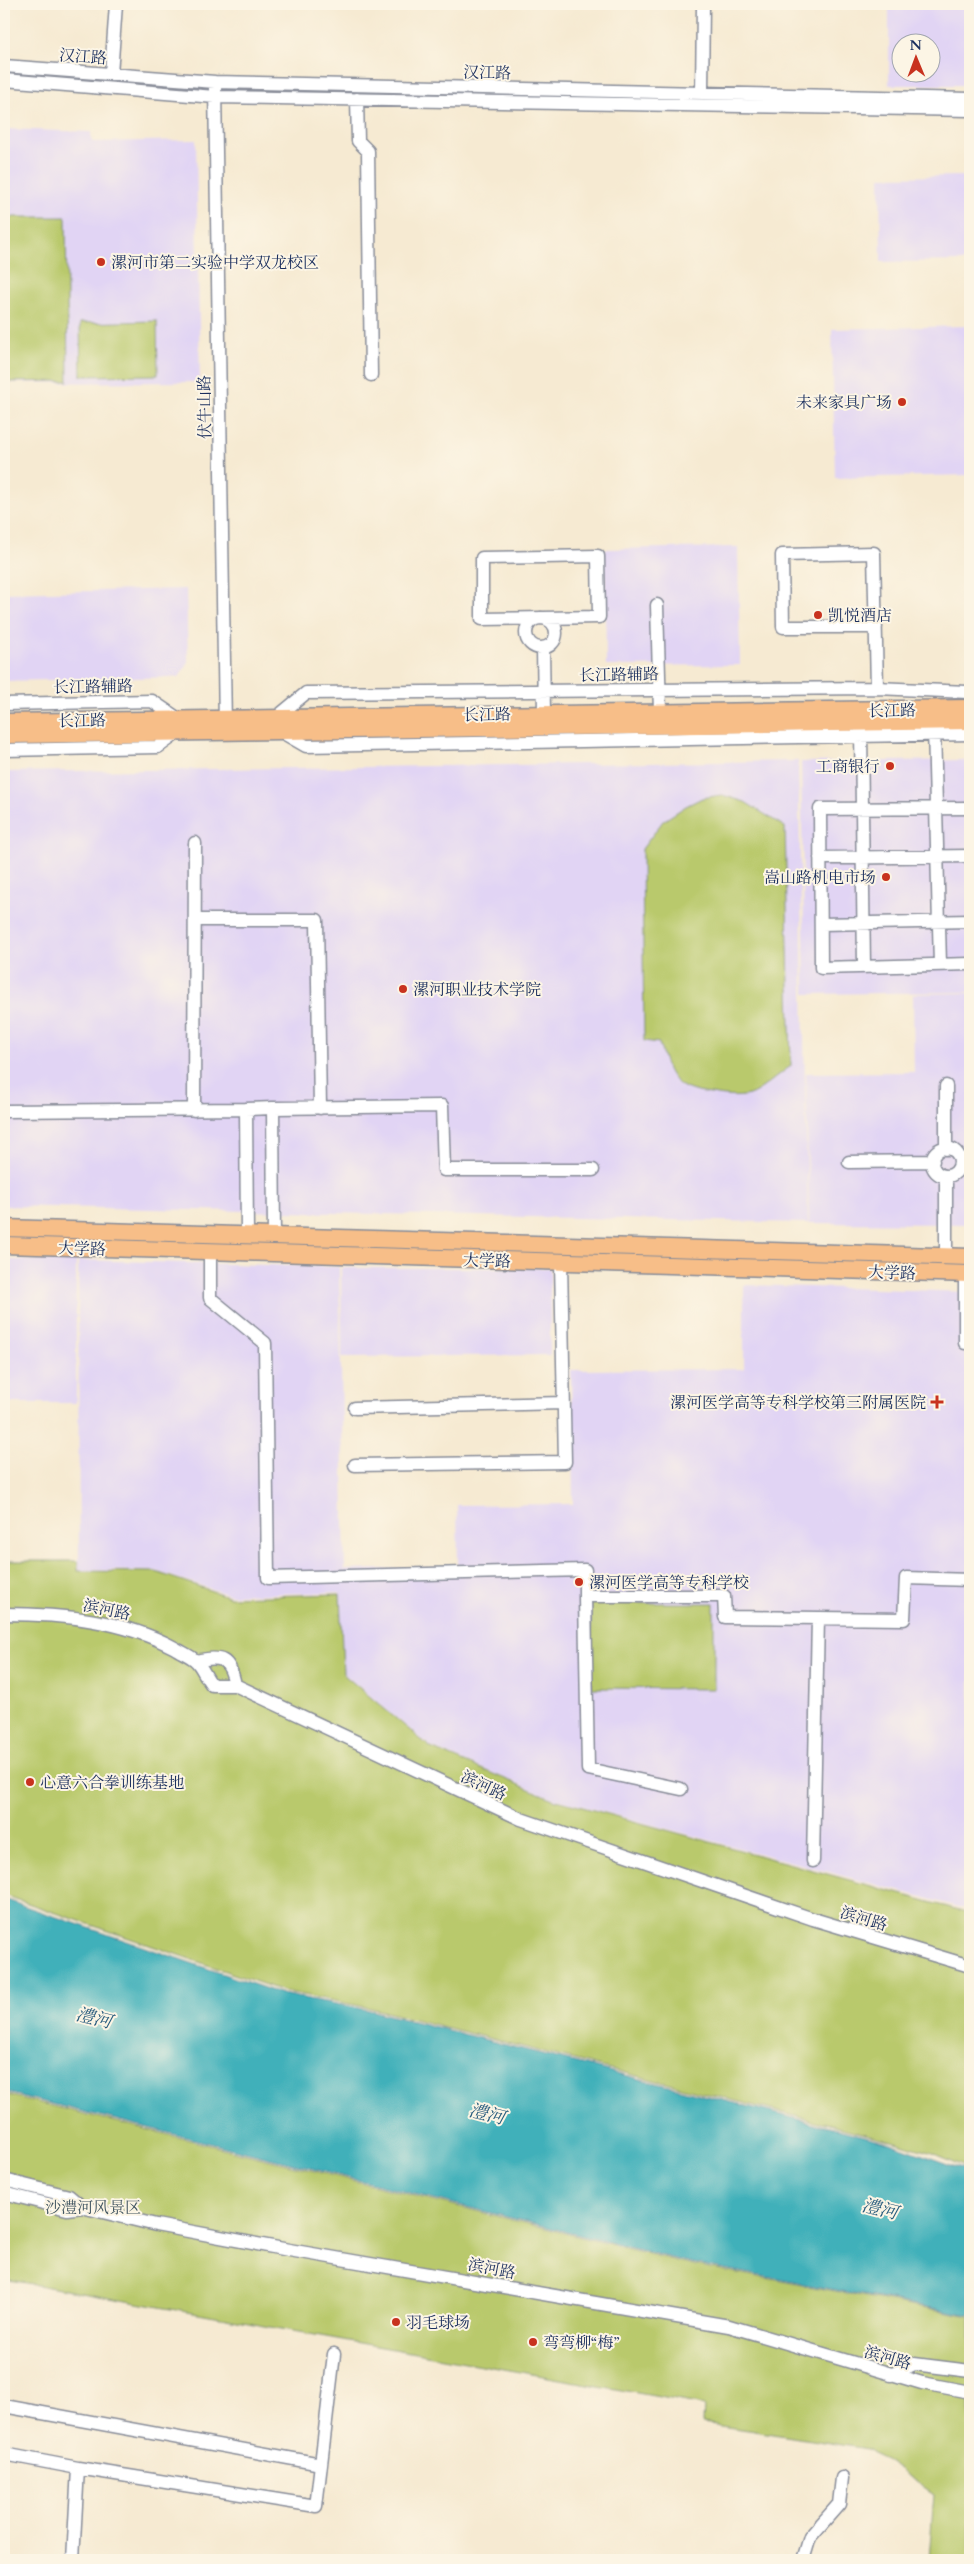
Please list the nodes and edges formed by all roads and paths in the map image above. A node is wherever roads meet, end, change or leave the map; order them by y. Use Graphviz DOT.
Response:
graph roads {
  1 [pos="116,4"];
  2 [pos="703,4"];
  3 [pos="4,66"];
  4 [pos="111,74"];
  5 [pos="4,80"];
  6 [pos="215,82"];
  7 [pos="702,93"];
  8 [pos="215,96"];
  9 [pos="357,99"];
  10 [pos="970,99"];
  11 [pos="970,110"];
  12 [pos="370,375"];
  13 [pos="657,605"];
  14 [pos="540,618"];
  15 [pos="876,627"];
  16 [pos="542,648"];
  17 [pos="860,688"];
  18 [pos="877,688"];
  19 [pos="660,690"];
  20 [pos="544,691"];
  21 [pos="970,695"];
  22 [pos="4,704"];
  23 [pos="970,708"];
  24 [pos="660,712"];
  25 [pos="544,713"];
  26 [pos="970,721"];
  27 [pos="4,722"];
  28 [pos="861,723"];
  29 [pos="278,724"];
  30 [pos="179,725"];
  31 [pos="225,725"];
  32 [pos="934,728"];
  33 [pos="970,734"];
  34 [pos="4,735"];
  35 [pos="4,750"];
  36 [pos="936,808"];
  37 [pos="970,808"];
  38 [pos="862,809"];
  39 [pos="195,843"];
  40 [pos="970,856"];
  41 [pos="863,857"];
  42 [pos="938,857"];
  43 [pos="820,858"];
  44 [pos="195,920"];
  45 [pos="970,921"];
  46 [pos="939,922"];
  47 [pos="864,923"];
  48 [pos="821,924"];
  49 [pos="970,964"];
  50 [pos="940,965"];
  51 [pos="864,967"];
  52 [pos="946,1086"];
  53 [pos="273,1108"];
  54 [pos="320,1108"];
  55 [pos="246,1109"];
  56 [pos="194,1110"];
  57 [pos="4,1111"];
  58 [pos="946,1149"];
  59 [pos="932,1161"];
  60 [pos="849,1162"];
  61 [pos="593,1170"];
  62 [pos="946,1176"];
  63 [pos="4,1228"];
  64 [pos="246,1234"];
  65 [pos="274,1234"];
  66 [pos="4,1245"];
  67 [pos="801,1251"];
  68 [pos="210,1252"];
  69 [pos="946,1256"];
  70 [pos="970,1257"];
  71 [pos="561,1262"];
  72 [pos="800,1269"];
  73 [pos="968,1274"];
  74 [pos="965,1343"];
  75 [pos="563,1403"];
  76 [pos="355,1408"];
  77 [pos="355,1465"];
  78 [pos="970,1580"];
  79 [pos="585,1596"];
  80 [pos="4,1614"];
  81 [pos="818,1618"];
  82 [pos="196,1661"];
  83 [pos="235,1685"];
  84 [pos="682,1789"];
  85 [pos="814,1861"];
  86 [pos="970,1966"];
  87 [pos="4,2180"];
  88 [pos="4,2193"];
  89 [pos="82,2207"];
  90 [pos="334,2354"];
  91 [pos="952,2369"];
  92 [pos="970,2371"];
  93 [pos="891,2375"];
  94 [pos="950,2389"];
  95 [pos="970,2392"];
  96 [pos="4,2406"];
  97 [pos="4,2454"];
  98 [pos="321,2464"];
  99 [pos="78,2468"];
  100 [pos="842,2478"];
  101 [pos="73,2560"];
  102 [pos="804,2560"];
  1 -- 4 [label="street"];
  2 -- 7 [label="street"];
  3 -- 4 [label="street, 汉江路"];
  4 -- 6 [label="street, 汉江路"];
  5 -- 8 [label="street, 汉江路"];
  6 -- 7 [label="street, 汉江路"];
  6 -- 8 [label="street, 伏牛山路"];
  7 -- 10 [label="street, 汉江路"];
  8 -- 9 [label="street, 汉江路"];
  8 -- 31 [label="street, 伏牛山路"];
  9 -- 11 [label="street, 汉江路"];
  9 -- 12 [label="street"];
  13 -- 19 [label="street"];
  14 -- 14 [label="street"];
  14 -- 16 [label="street"];
  14 -- 16 [label="street"];
  15 -- 15 [label="street"];
  15 -- 18 [label="street"];
  16 -- 20 [label="street"];
  17 -- 18 [label="street, 长江路辅路"];
  17 -- 19 [label="street, 长江路辅路"];
  17 -- 28 [label="street"];
  18 -- 21 [label="street, 长江路辅路"];
  19 -- 20 [label="street, 长江路辅路"];
  19 -- 24 [label="street"];
  20 -- 25 [label="street"];
  20 -- 29 [label="street, 长江路辅路"];
  22 -- 30 [label="street, 长江路辅路"];
  23 -- 28 [label="main road, 长江路"];
  24 -- 25 [label="main road, 长江路"];
  24 -- 28 [label="main road, 长江路"];
  25 -- 29 [label="main road, 长江路"];
  26 -- 32 [label="main road, 长江路"];
  27 -- 30 [label="main road, 长江路"];
  28 -- 29 [label="main road, 长江路"];
  28 -- 32 [label="main road, 长江路"];
  28 -- 38 [label="street"];
  29 -- 31 [label="main road, 长江路"];
  30 -- 31 [label="main road, 长江路"];
  30 -- 34 [label="main road, 长江路"];
  30 -- 35 [label="street"];
  32 -- 33 [label="street"];
  32 -- 36 [label="street"];
  36 -- 37 [label="street"];
  36 -- 38 [label="street"];
  36 -- 42 [label="street"];
  38 -- 41 [label="street"];
  38 -- 43 [label="street"];
  39 -- 44 [label="street"];
  40 -- 42 [label="street"];
  41 -- 42 [label="street"];
  41 -- 43 [label="street"];
  41 -- 47 [label="street"];
  42 -- 46 [label="street"];
  43 -- 48 [label="street"];
  44 -- 54 [label="street"];
  44 -- 56 [label="street"];
  45 -- 46 [label="street"];
  46 -- 47 [label="street"];
  46 -- 50 [label="street"];
  47 -- 48 [label="street"];
  47 -- 51 [label="street"];
  48 -- 51 [label="street"];
  49 -- 50 [label="street"];
  50 -- 51 [label="street"];
  52 -- 58 [label="street"];
  53 -- 54 [label="street"];
  53 -- 55 [label="street"];
  53 -- 65 [label="street"];
  54 -- 61 [label="street"];
  55 -- 56 [label="street"];
  55 -- 64 [label="street"];
  56 -- 57 [label="street"];
  58 -- 59 [label="street"];
  58 -- 62 [label="street"];
  59 -- 60 [label="street"];
  59 -- 62 [label="street"];
  62 -- 69 [label="street"];
  63 -- 64 [label="main road, 大学路"];
  64 -- 65 [label="main road, 大学路"];
  65 -- 67 [label="main road, 大学路"];
  66 -- 68 [label="main road, 大学路"];
  67 -- 69 [label="main road, 大学路"];
  67 -- 72 [label="main road"];
  68 -- 71 [label="main road, 大学路"];
  68 -- 79 [label="street"];
  69 -- 70 [label="main road, 大学路"];
  71 -- 72 [label="main road, 大学路"];
  71 -- 75 [label="street"];
  72 -- 73 [label="main road, 大学路"];
  73 -- 74 [label="street"];
  75 -- 76 [label="street"];
  75 -- 77 [label="street"];
  78 -- 81 [label="street"];
  79 -- 81 [label="street"];
  79 -- 84 [label="street"];
  80 -- 82 [label="street, 滨河路"];
  81 -- 85 [label="street"];
  82 -- 83 [label="street, 滨河路"];
  82 -- 83 [label="street"];
  83 -- 86 [label="street, 滨河路"];
  87 -- 89 [label="street"];
  88 -- 89 [label="street, 滨河路"];
  89 -- 93 [label="street, 滨河路"];
  90 -- 98 [label="street"];
  91 -- 92 [label="street"];
  91 -- 93 [label="street"];
  91 -- 94 [label="street"];
  93 -- 94 [label="street, 滨河路"];
  94 -- 95 [label="street, 滨河路"];
  96 -- 98 [label="street"];
  97 -- 99 [label="street"];
  98 -- 99 [label="street"];
  99 -- 101 [label="street"];
  100 -- 102 [label="street"];
}
